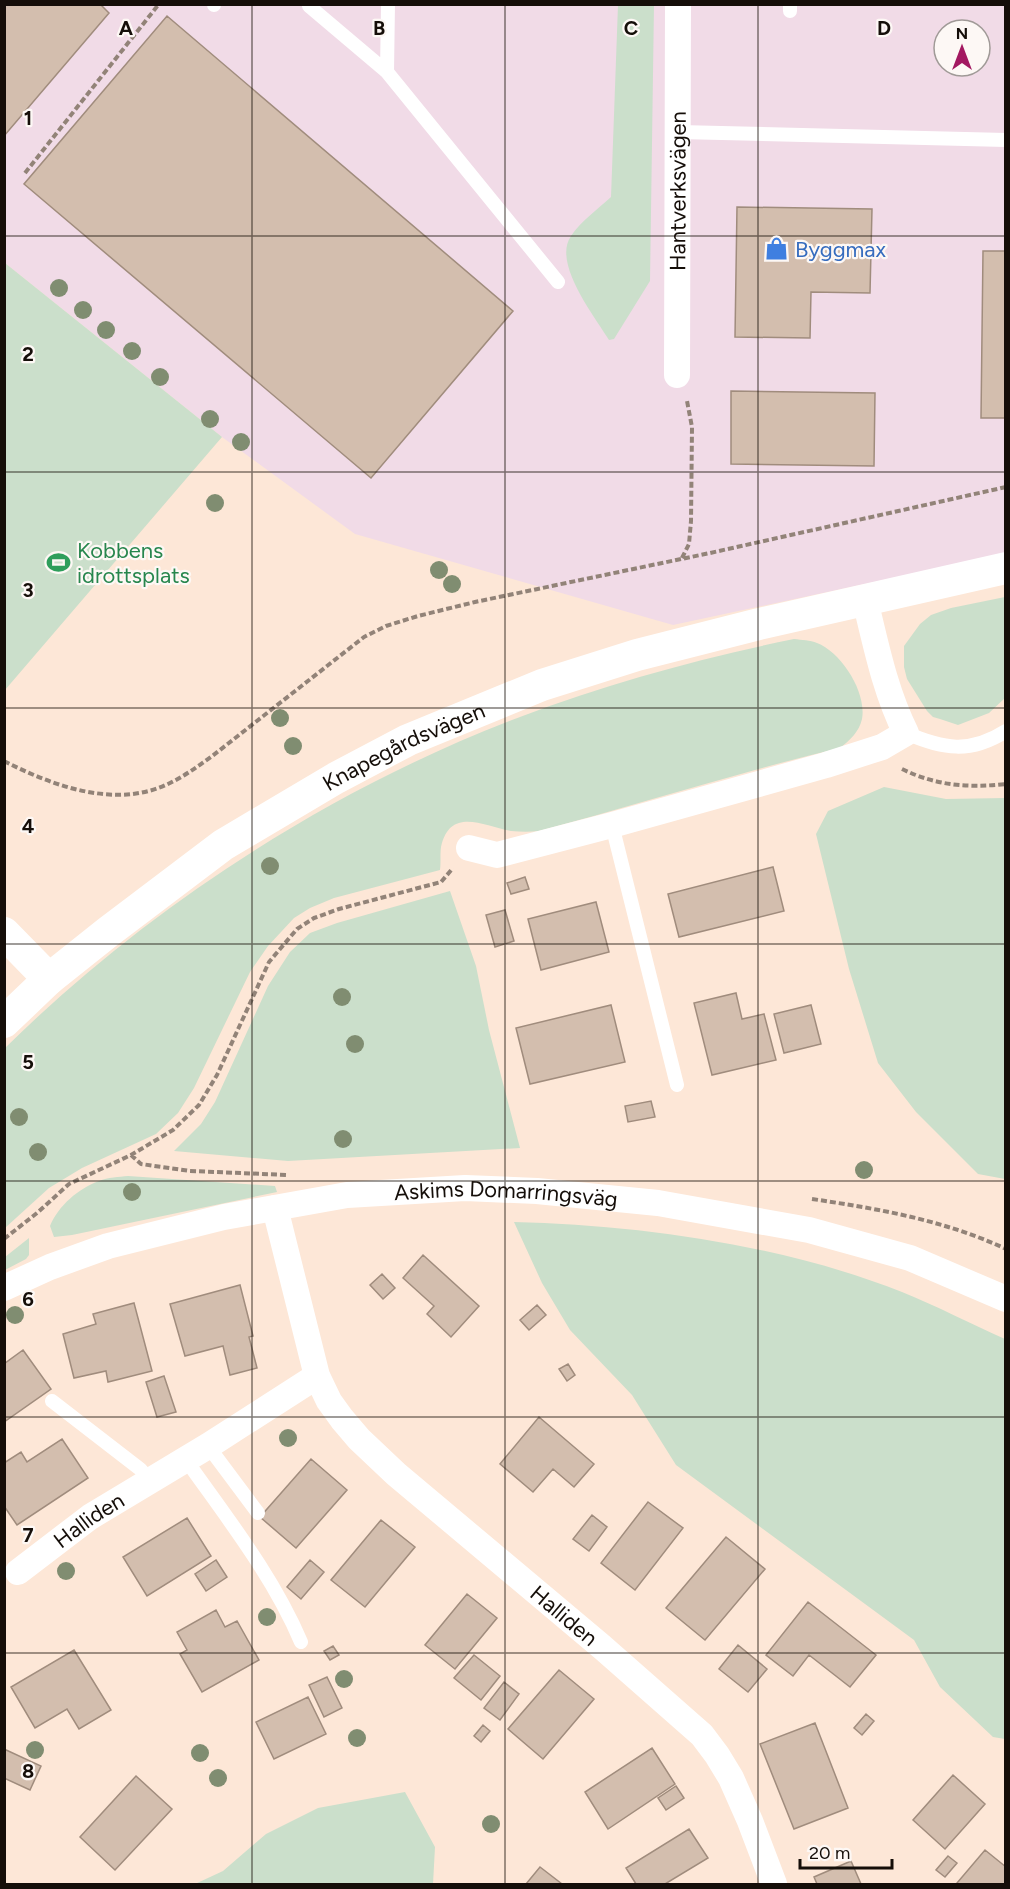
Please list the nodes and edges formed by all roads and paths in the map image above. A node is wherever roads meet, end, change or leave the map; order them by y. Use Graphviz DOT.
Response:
graph roads {
  1 [pos="159,4"];
  2 [pos="388,4"];
  3 [pos="678,4"];
  4 [pos="309,6"];
  5 [pos="387,72"];
  6 [pos="679,132"];
  7 [pos="1005,140"];
  8 [pos="25,173"];
  9 [pos="558,282"];
  10 [pos="677,375"];
  11 [pos="1005,487"];
  12 [pos="682,558"];
  13 [pos="1005,568"];
  14 [pos="865,600"];
  15 [pos="1005,731"];
  16 [pos="906,733"];
  17 [pos="882,747"];
  18 [pos="4,761"];
  19 [pos="1005,784"];
  20 [pos="612,825"];
  21 [pos="470,848"];
  22 [pos="4,933"];
  23 [pos="49,979"];
  24 [pos="4,1022"];
  25 [pos="677,1085"];
  26 [pos="275,1208"];
  27 [pos="4,1239"];
  28 [pos="4,1288"];
  29 [pos="1005,1299"];
  30 [pos="317,1376"];
  31 [pos="52,1401"];
  32 [pos="208,1446"];
  33 [pos="186,1460"];
  34 [pos="150,1480"];
  35 [pos="258,1513"];
  36 [pos="18,1572"];
  37 [pos="301,1642"];
  38 [pos="774,1884"];
  1 -- 8 [label="path"];
  2 -- 5 [label="lane"];
  3 -- 6 [label="street, Hantverksvägen"];
  4 -- 5 [label="lane"];
  5 -- 9 [label="lane"];
  6 -- 7 [label="lane"];
  6 -- 10 [label="street, Hantverksvägen"];
  10 -- 12 [label="path"];
  11 -- 12 [label="path"];
  12 -- 18 [label="path"];
  13 -- 14 [label="street, Knapegårdsvägen"];
  14 -- 16 [label="street"];
  14 -- 23 [label="street, Knapegårdsvägen"];
  15 -- 16 [label="lane"];
  16 -- 17 [label="street"];
  17 -- 19 [label="path"];
  17 -- 20 [label="street"];
  20 -- 21 [label="street"];
  20 -- 25 [label="lane"];
  21 -- 27 [label="path"];
  22 -- 23 [label="street"];
  23 -- 24 [label="street, Knapegårdsvägen"];
  26 -- 28 [label="street, Askims Domarringsväg"];
  26 -- 29 [label="street, Askims Domarringsväg"];
  26 -- 30 [label="street, Halliden"];
  30 -- 32 [label="street, Halliden"];
  30 -- 38 [label="street, Halliden"];
  31 -- 34 [label="lane"];
  32 -- 33 [label="street, Halliden"];
  32 -- 35 [label="lane"];
  33 -- 34 [label="street, Halliden"];
  33 -- 37 [label="lane"];
  34 -- 36 [label="street, Halliden"];
}
